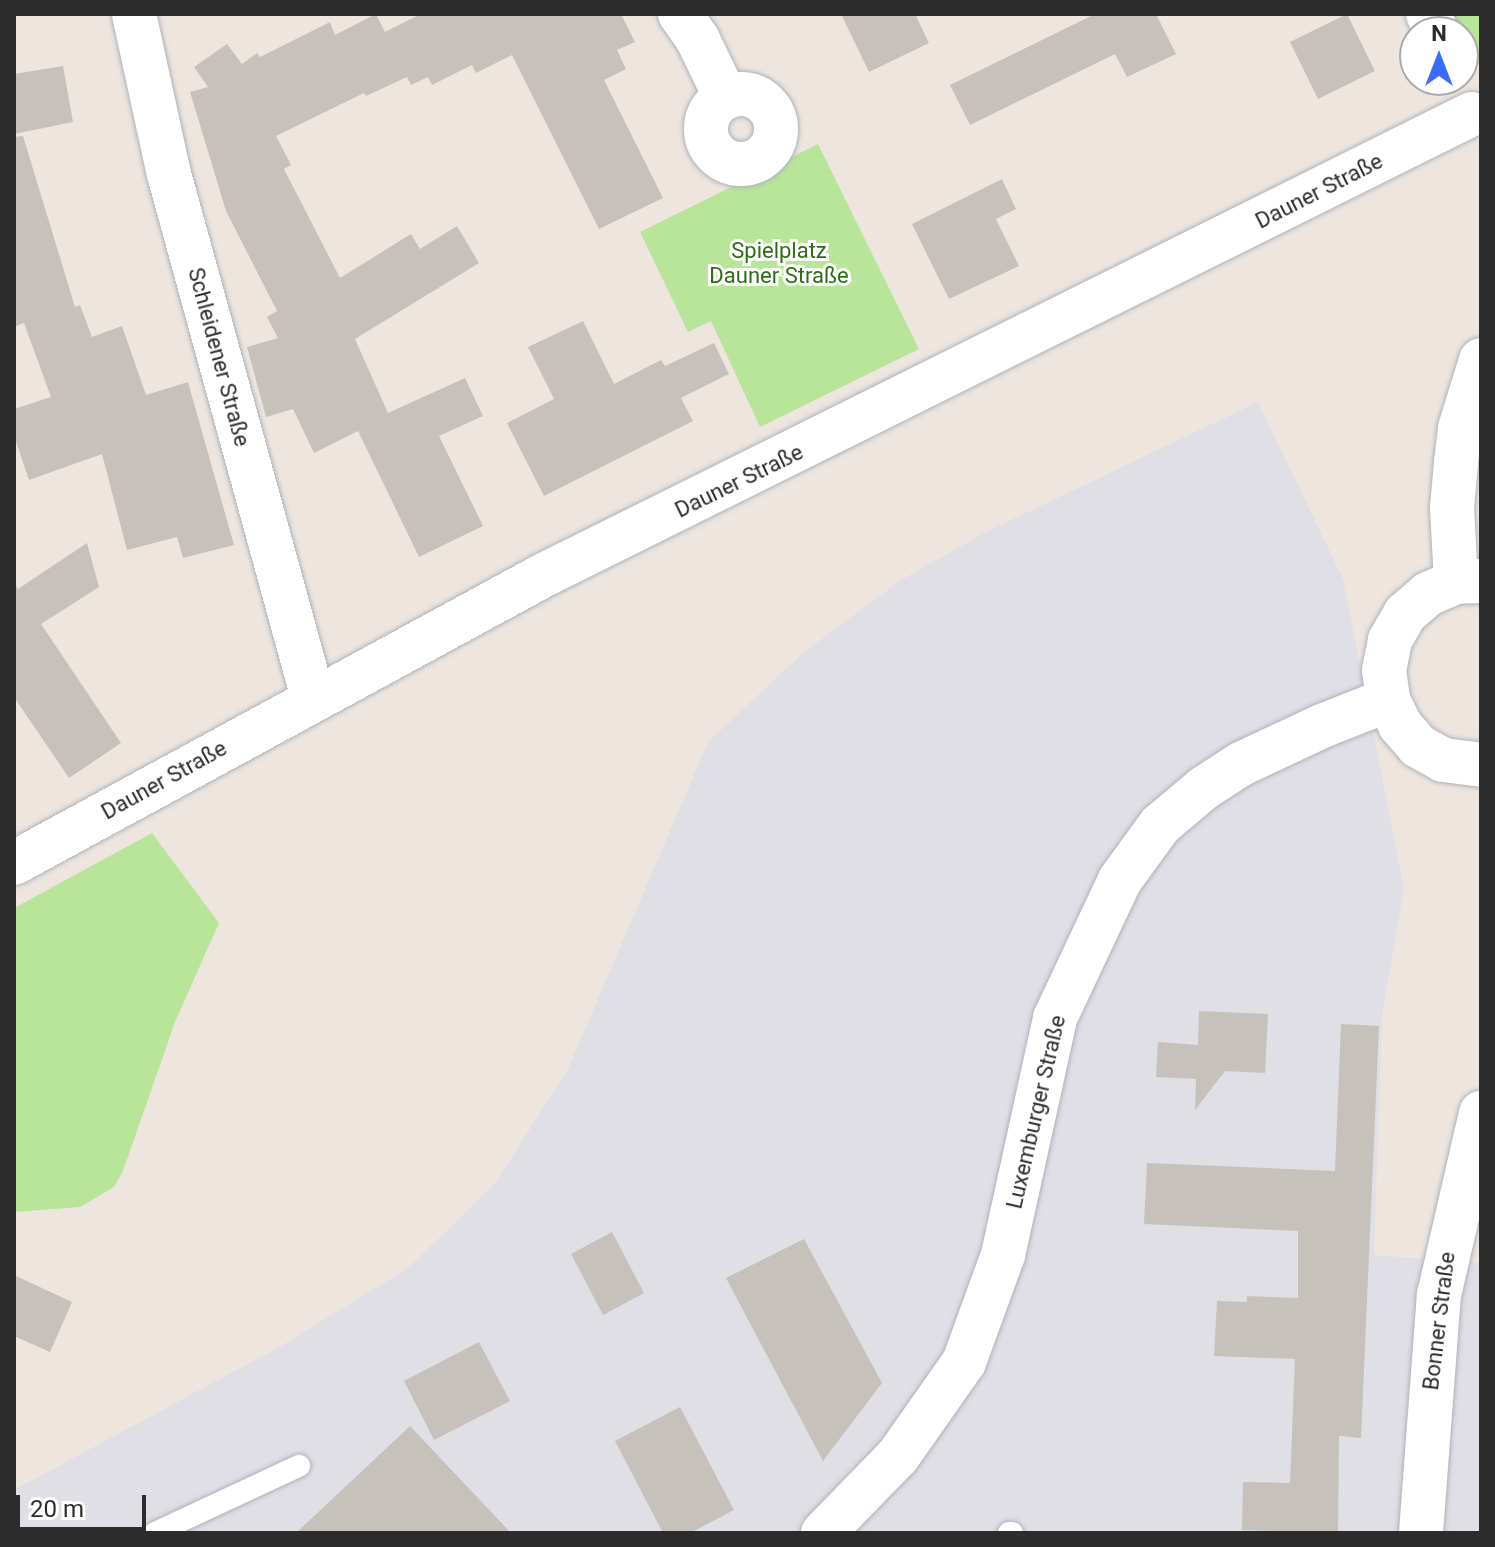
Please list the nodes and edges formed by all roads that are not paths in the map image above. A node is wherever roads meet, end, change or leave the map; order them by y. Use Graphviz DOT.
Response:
graph roads {
  1 [pos="680,14"];
  2 [pos="141,15"];
  3 [pos="726,98"];
  4 [pos="1470,111"];
  5 [pos="1481,360"];
  6 [pos="1469,582"];
  7 [pos="313,698"];
  8 [pos="1388,700"];
  9 [pos="1481,765"];
  10 [pos="14,863"];
  11 [pos="1481,1113"];
  12 [pos="299,1466"];
  13 [pos="155,1533"];
  14 [pos="823,1533"];
  15 [pos="1421,1533"];
  1 -- 3 [label="street"];
  2 -- 7 [label="street, Schleidener Straße"];
  4 -- 7 [label="street, Dauner Straße"];
  5 -- 6 [label="street"];
  6 -- 8 [label="street"];
  7 -- 10 [label="street, Dauner Straße"];
  8 -- 9 [label="street"];
  8 -- 14 [label="street, Luxemburger Straße"];
  11 -- 15 [label="street, Bonner Straße"];
  12 -- 13 [label="lane"];
}
